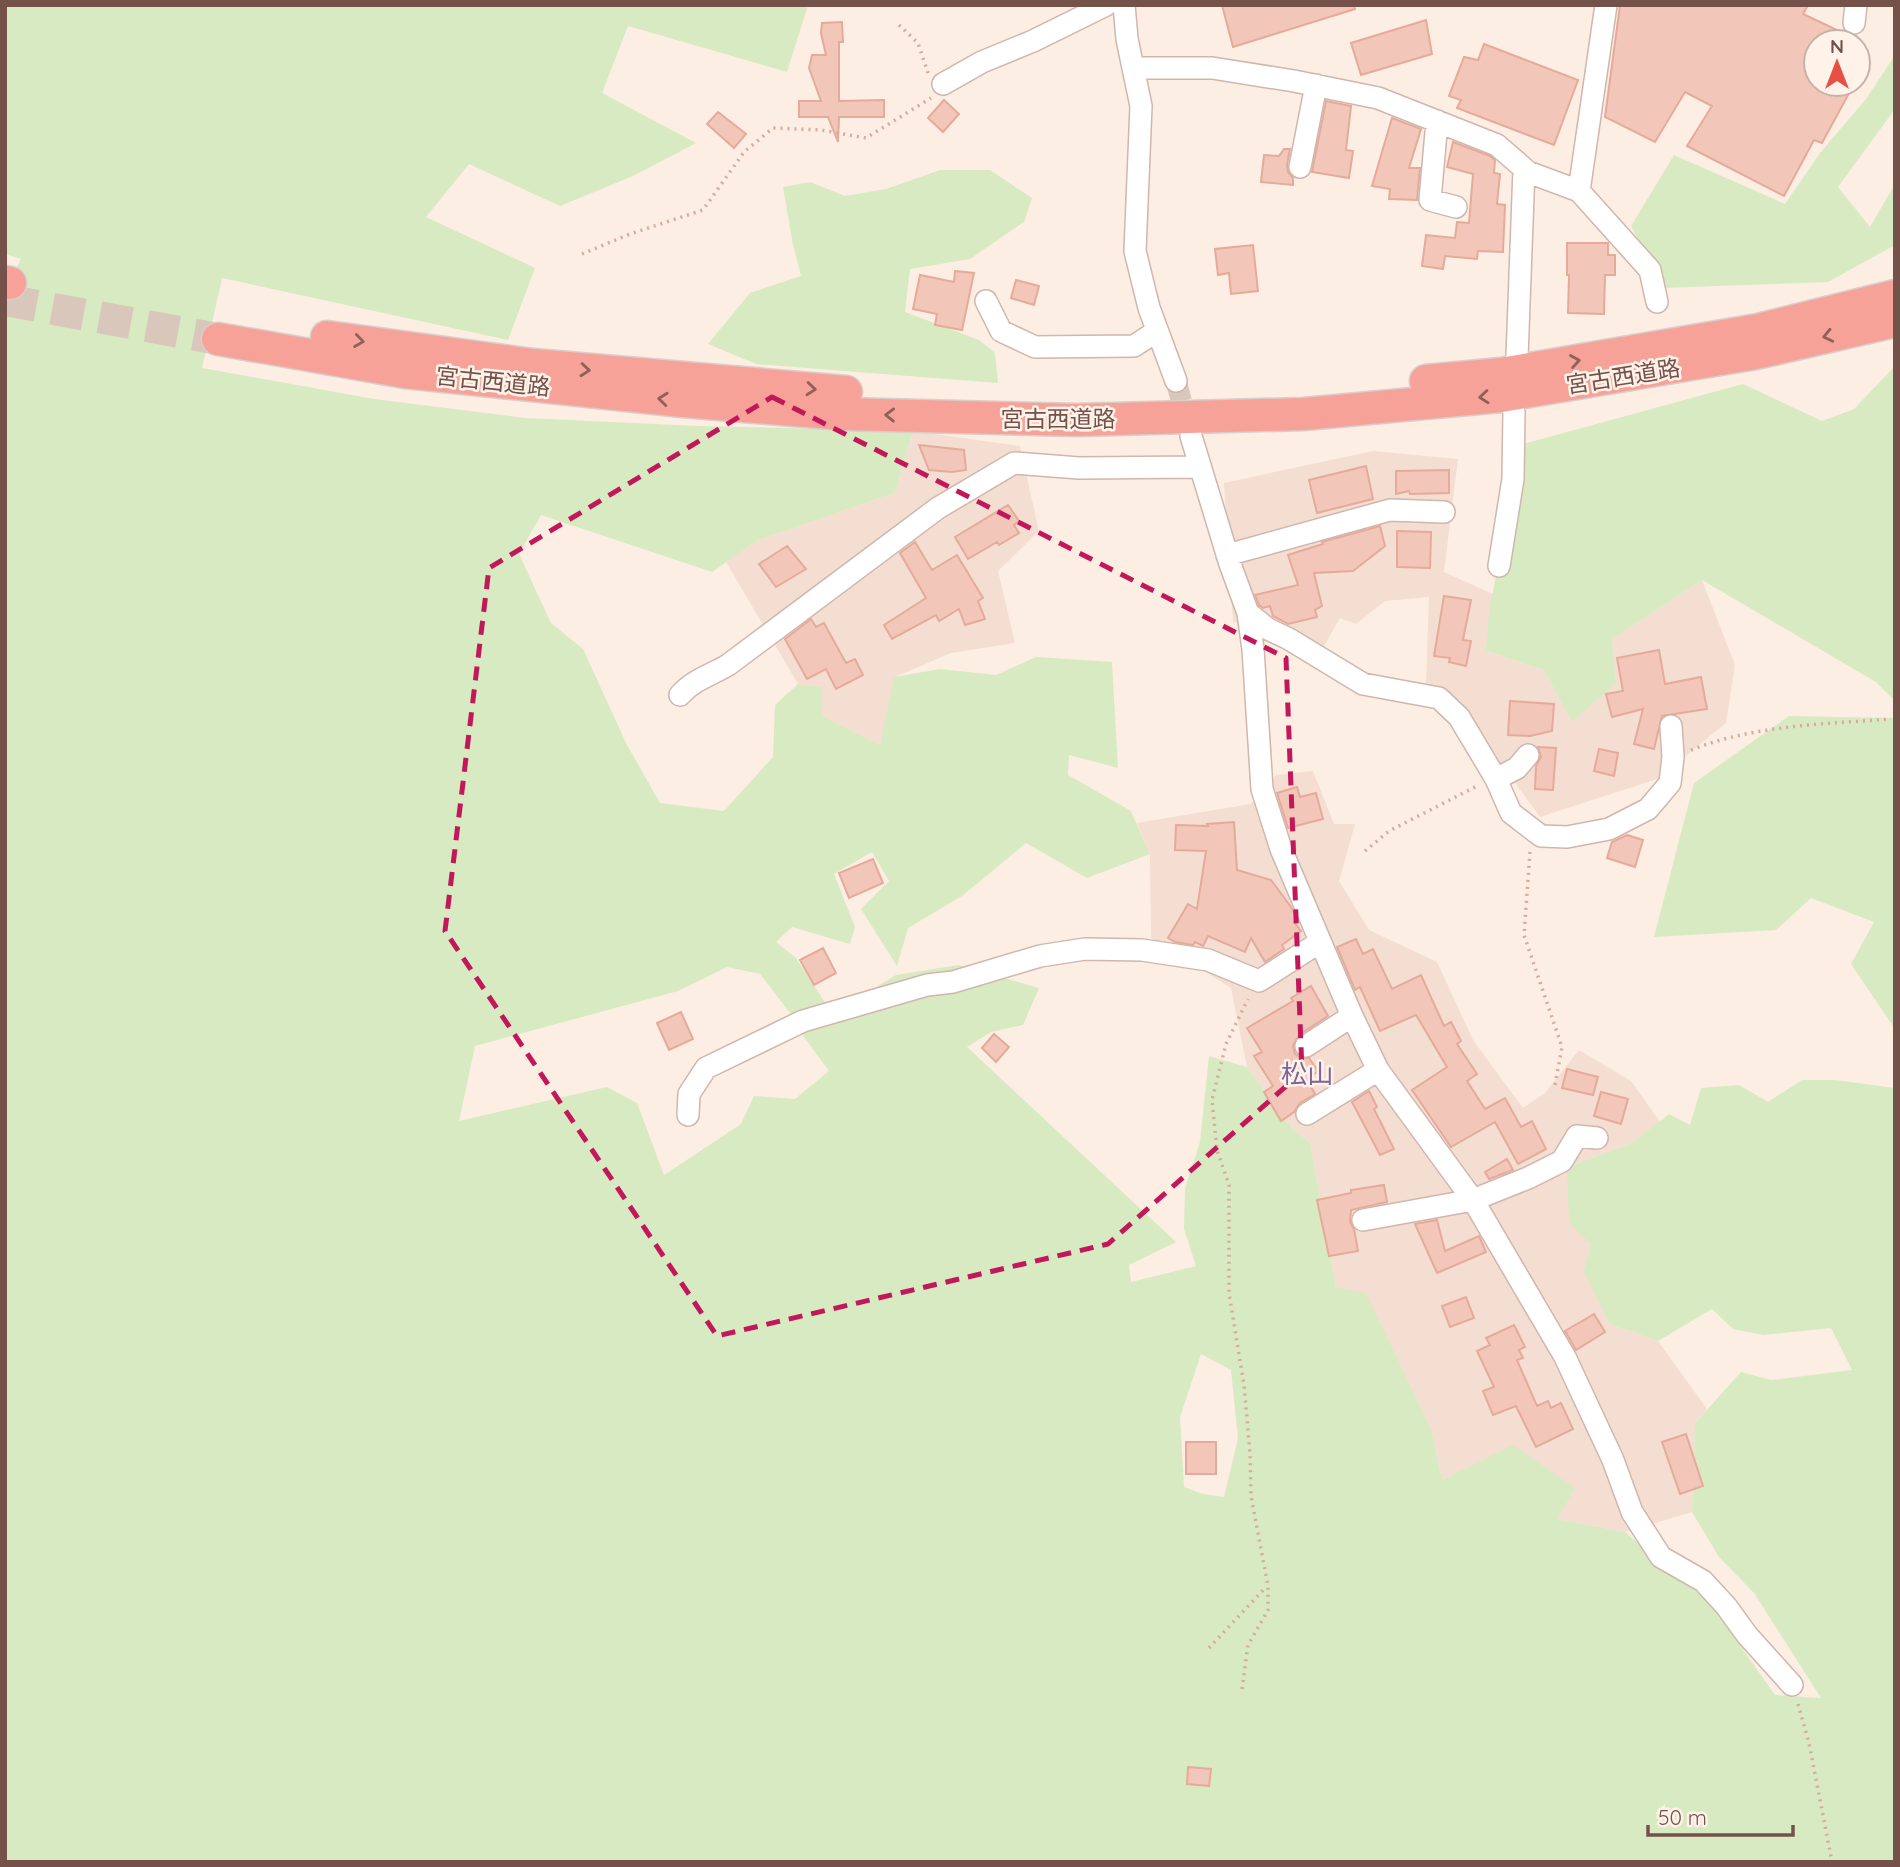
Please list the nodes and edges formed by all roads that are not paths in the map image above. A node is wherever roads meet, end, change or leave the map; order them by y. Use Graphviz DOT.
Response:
graph roads {
  1 [pos="1106,5"];
  2 [pos="1124,5"];
  3 [pos="1606,5"];
  4 [pos="1133,68"];
  5 [pos="943,84"];
  6 [pos="1316,85"];
  7 [pos="1437,121"];
  8 [pos="1300,167"];
  9 [pos="1524,169"];
  10 [pos="1579,191"];
  11 [pos="1456,207"];
  12 [pos="1895,296"];
  13 [pos="986,301"];
  14 [pos="1657,302"];
  15 [pos="1895,321"];
  16 [pos="1157,331"];
  17 [pos="1517,357"];
  18 [pos="1176,381"];
  19 [pos="1514,411"];
  20 [pos="1191,436"];
  21 [pos="1200,467"];
  22 [pos="1444,512"];
  23 [pos="1227,555"];
  24 [pos="1499,566"];
  25 [pos="1248,613"];
  26 [pos="680,695"];
  27 [pos="1671,726"];
  28 [pos="1528,755"];
  29 [pos="1496,779"];
  30 [pos="1320,942"];
  31 [pos="1352,1016"];
  32 [pos="1307,1046"];
  33 [pos="1378,1070"];
  34 [pos="1307,1114"];
  35 [pos="688,1115"];
  36 [pos="1597,1138"];
  37 [pos="1473,1200"];
  38 [pos="1363,1220"];
  39 [pos="1792,1685"];
  1 -- 5 [label="street"];
  2 -- 4 [label="street"];
  3 -- 10 [label="street"];
  4 -- 6 [label="street"];
  4 -- 16 [label="street"];
  6 -- 7 [label="street"];
  6 -- 8 [label="street"];
  7 -- 9 [label="street"];
  7 -- 11 [label="street"];
  9 -- 10 [label="street"];
  9 -- 17 [label="street"];
  10 -- 14 [label="street"];
  15 -- 12 [label="highway, 宮古西道路, one-way"];
  13 -- 16 [label="street"];
  16 -- 18 [label="street"];
  19 -- 24 [label="street"];
  20 -- 21 [label="street"];
  21 -- 23 [label="street"];
  21 -- 26 [label="street"];
  22 -- 23 [label="street"];
  23 -- 25 [label="street"];
  25 -- 29 [label="street"];
  25 -- 30 [label="street"];
  27 -- 29 [label="street"];
  28 -- 29 [label="street"];
  30 -- 31 [label="street"];
  30 -- 35 [label="street"];
  31 -- 32 [label="street"];
  31 -- 33 [label="street"];
  33 -- 34 [label="street"];
  33 -- 37 [label="street"];
  36 -- 37 [label="street"];
  37 -- 38 [label="street"];
  37 -- 39 [label="street"];
}
